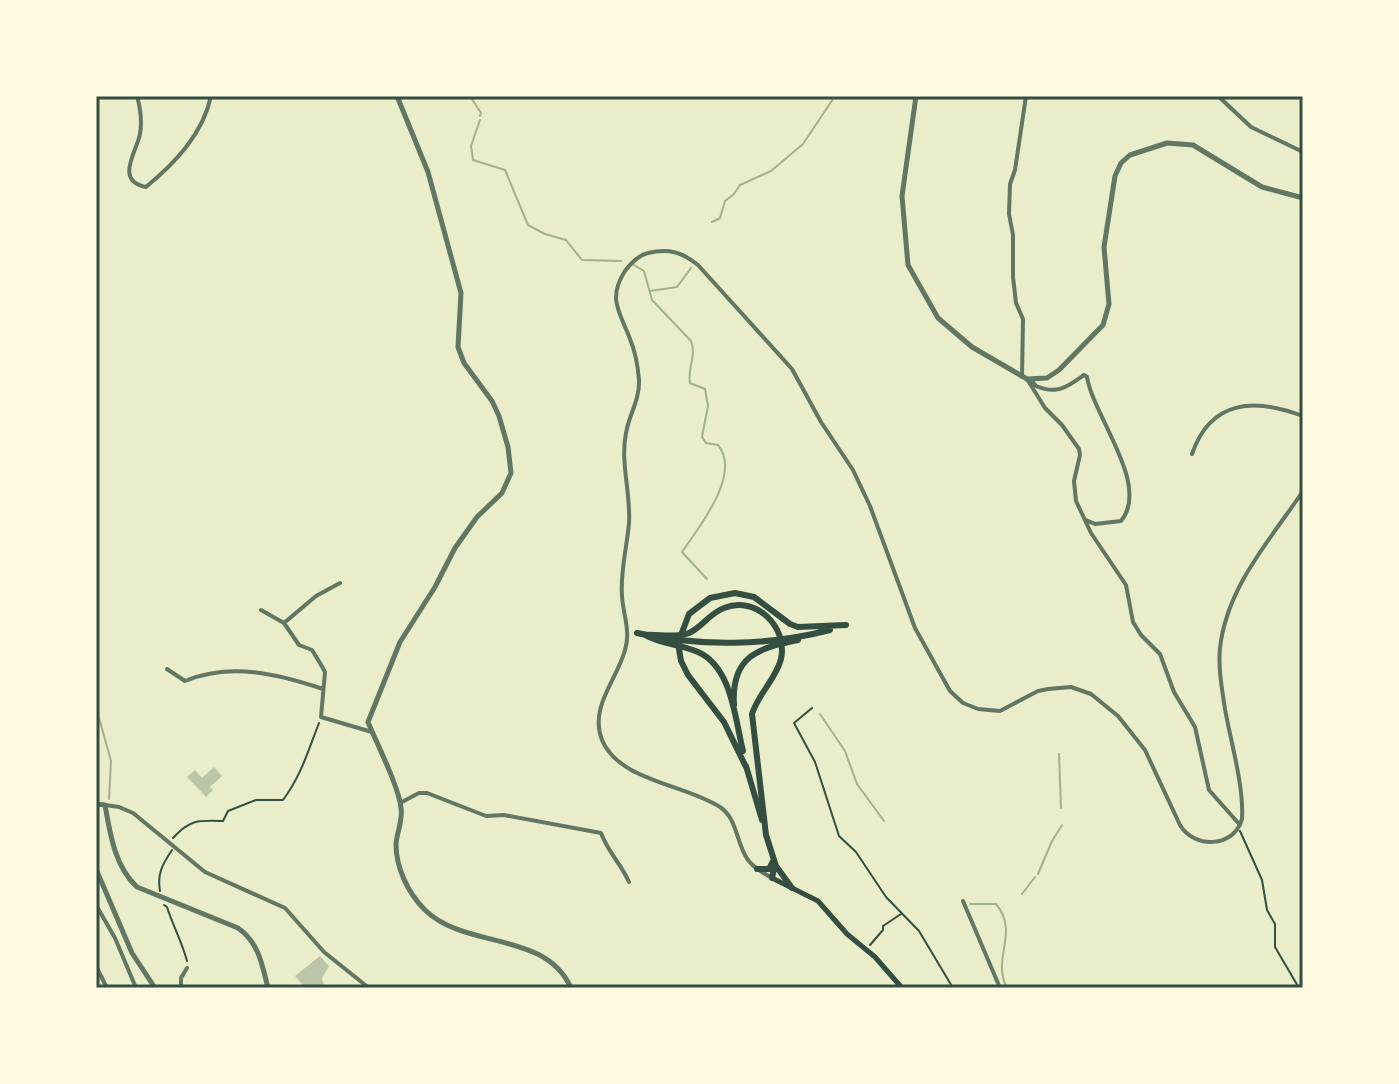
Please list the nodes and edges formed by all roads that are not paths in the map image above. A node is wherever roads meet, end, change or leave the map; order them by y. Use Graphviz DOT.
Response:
graph roads {
  1 [pos="137,96"];
  2 [pos="211,96"];
  3 [pos="397,96"];
  4 [pos="916,96"];
  5 [pos="1026,96"];
  6 [pos="1218,96"];
  7 [pos="1303,152"];
  8 [pos="1303,198"];
  9 [pos="1027,379"];
  10 [pos="1303,416"];
  11 [pos="1192,454"];
  12 [pos="1303,491"];
  13 [pos="1086,520"];
  14 [pos="340,583"];
  15 [pos="261,610"];
  16 [pos="284,623"];
  17 [pos="637,633"];
  18 [pos="663,639"];
  19 [pos="685,641"];
  20 [pos="775,642"];
  21 [pos="167,669"];
  22 [pos="323,689"];
  23 [pos="372,732"];
  24 [pos="739,733"];
  25 [pos="96,759"];
  26 [pos="747,769"];
  27 [pos="96,779"];
  28 [pos="400,803"];
  29 [pos="96,804"];
  30 [pos="105,805"];
  31 [pos="1239,827"];
  32 [pos="766,835"];
  33 [pos="775,861"];
  34 [pos="96,869"];
  35 [pos="757,869"];
  36 [pos="772,878"];
  37 [pos="629,882"];
  38 [pos="792,888"];
  39 [pos="963,901"];
  40 [pos="96,905"];
  41 [pos="96,966"];
  42 [pos="187,968"];
  43 [pos="151,986"];
  44 [pos="107,988"];
  45 [pos="136,988"];
  46 [pos="181,988"];
  47 [pos="268,988"];
  48 [pos="369,988"];
  49 [pos="571,988"];
  50 [pos="902,988"];
  51 [pos="1000,988"];
  1 -- 2 [label="street"];
  3 -- 23 [label="street"];
  4 -- 9 [label="street"];
  5 -- 9 [label="street"];
  6 -- 7 [label="street"];
  8 -- 9 [label="street"];
  9 -- 13 [label="street"];
  9 -- 13 [label="street"];
  10 -- 11 [label="street"];
  12 -- 31 [label="street"];
  13 -- 31 [label="street"];
  14 -- 16 [label="street"];
  15 -- 16 [label="street"];
  16 -- 22 [label="street"];
  17 -- 18 [label="highway"];
  18 -- 19 [label="highway"];
  18 -- 19 [label="highway"];
  19 -- 20 [label="highway"];
  19 -- 24 [label="highway"];
  19 -- 32 [label="highway"];
  20 -- 24 [label="highway"];
  20 -- 26 [label="highway"];
  21 -- 22 [label="street"];
  22 -- 23 [label="street"];
  23 -- 28 [label="street"];
  24 -- 26 [label="highway"];
  25 -- 27 [label="street"];
  26 -- 32 [label="highway"];
  28 -- 37 [label="street"];
  28 -- 49 [label="street"];
  29 -- 30 [label="street"];
  30 -- 47 [label="street"];
  30 -- 48 [label="street"];
  31 -- 35 [label="street"];
  32 -- 33 [label="highway"];
  33 -- 35 [label="highway"];
  33 -- 36 [label="highway"];
  33 -- 38 [label="highway"];
  34 -- 43 [label="street"];
  35 -- 36 [label="street"];
  36 -- 38 [label="main road"];
  38 -- 50 [label="main road"];
  39 -- 51 [label="street"];
  40 -- 45 [label="street"];
  41 -- 44 [label="street"];
  42 -- 46 [label="street"];
}
